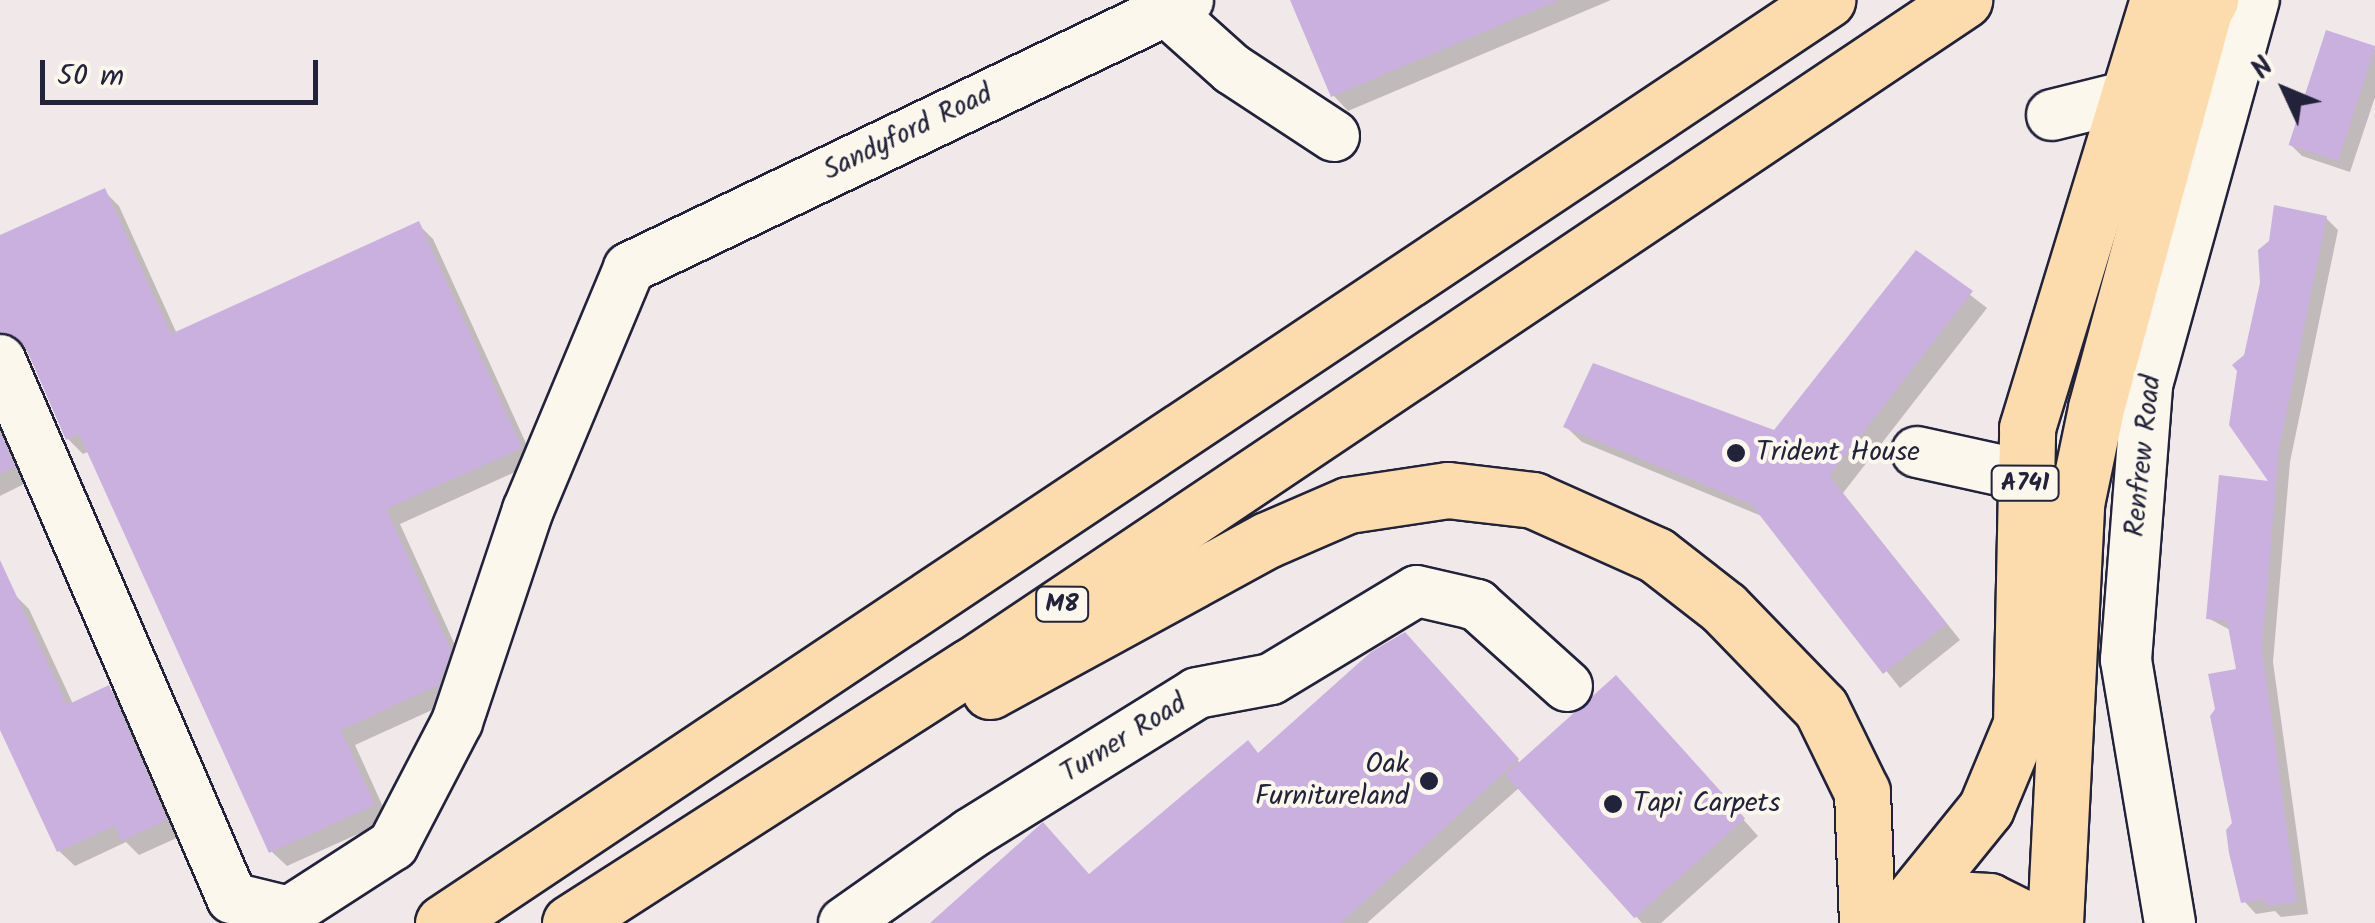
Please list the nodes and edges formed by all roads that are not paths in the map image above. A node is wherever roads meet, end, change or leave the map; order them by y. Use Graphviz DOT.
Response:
graph roads {
  1 [pos="1828,0"];
  2 [pos="1964,0"];
  3 [pos="1177,5"];
  4 [pos="2197,5"];
  5 [pos="2133,95"];
  6 [pos="2052,115"];
  7 [pos="1334,136"];
  8 [pos="0,360"];
  9 [pos="1917,452"];
  10 [pos="2026,476"];
  11 [pos="1567,686"];
  12 [pos="736,824"];
  13 [pos="442,923"];
  14 [pos="571,923"];
  15 [pos="844,923"];
  16 [pos="1867,923"];
  17 [pos="1895,923"];
  18 [pos="2033,923"];
  19 [pos="2055,923"];
  20 [pos="2170,923"];
  1 -- 13 [label="main road"];
  2 -- 12 [label="main road, M8"];
  3 -- 7 [label="street"];
  3 -- 8 [label="street, Sandyford Road"];
  4 -- 5 [label="main road, A741"];
  4 -- 19 [label="main road, A741"];
  4 -- 20 [label="street, Renfrew Road"];
  5 -- 6 [label="street"];
  5 -- 10 [label="main road, A741"];
  9 -- 10 [label="street"];
  10 -- 17 [label="main road, A741"];
  11 -- 15 [label="street, Turner Road"];
  12 -- 14 [label="main road, M8"];
  12 -- 16 [label="main road"];
  17 -- 18 [label="main road"];
}
